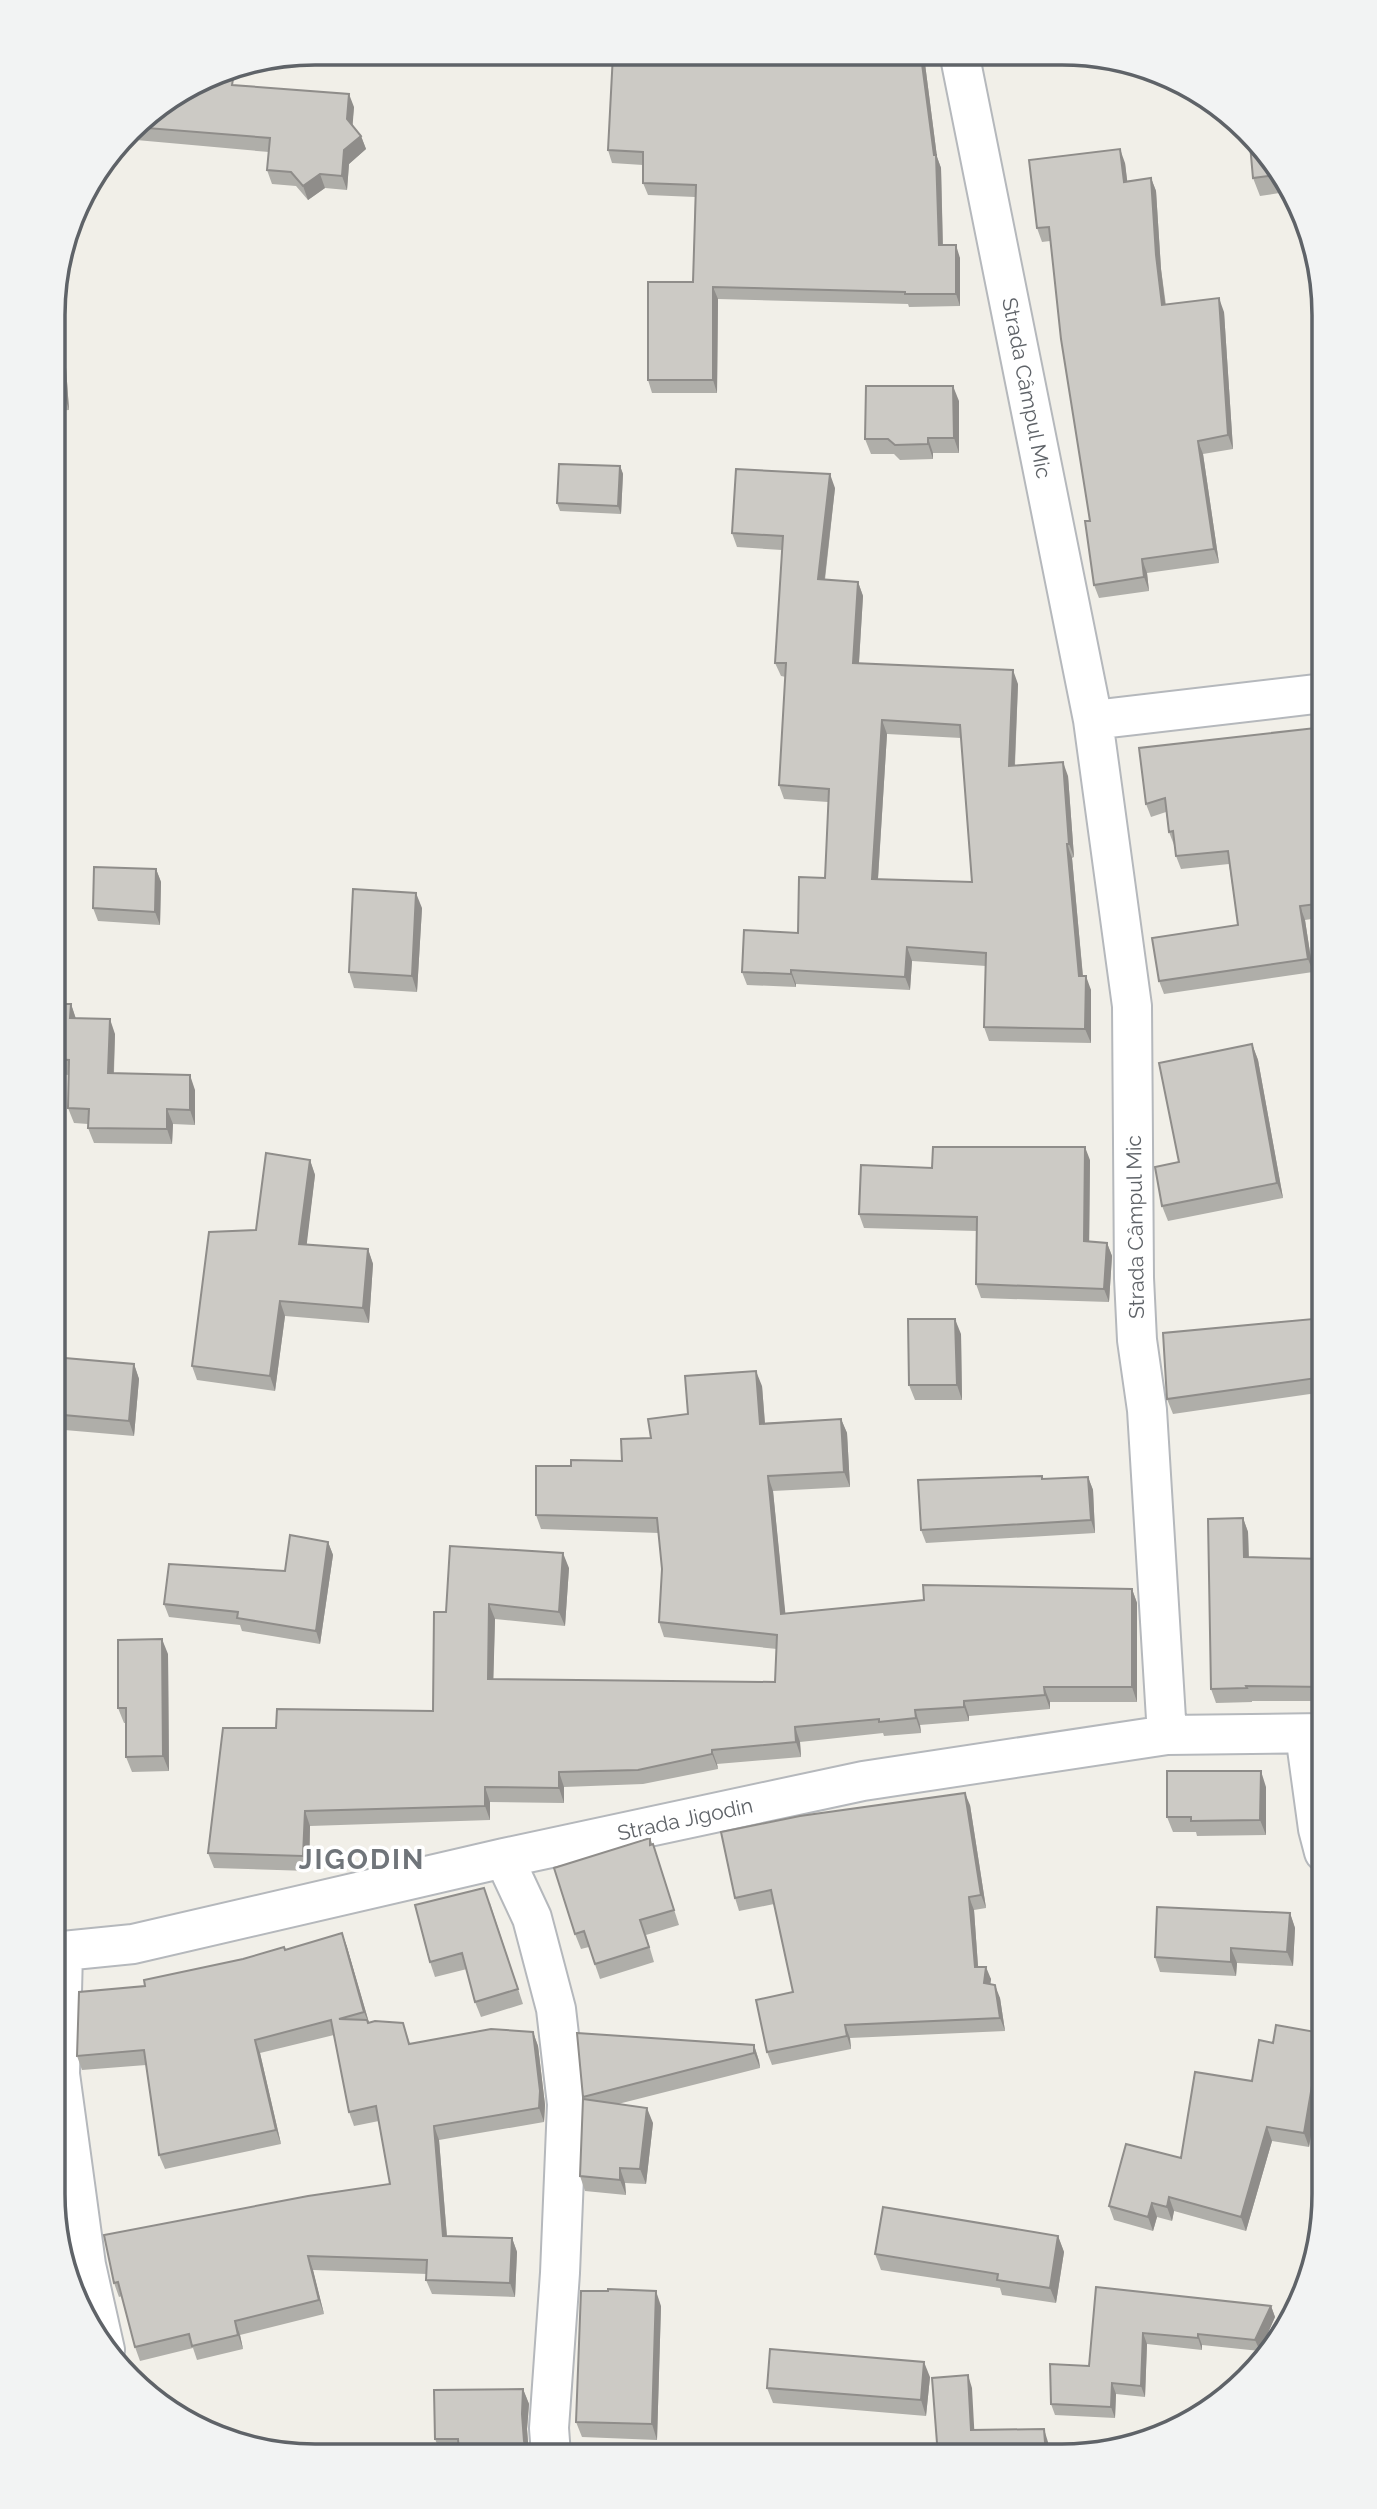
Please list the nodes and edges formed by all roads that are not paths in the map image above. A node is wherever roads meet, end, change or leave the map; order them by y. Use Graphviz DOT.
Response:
graph roads {
  1 [pos="962,65"];
  2 [pos="1312,694"];
  3 [pos="1093,720"];
  4 [pos="1312,1733"];
  5 [pos="1167,1735"];
  6 [pos="504,1858"];
  7 [pos="65,1951"];
  8 [pos="65,2111"];
  9 [pos="98,2321"];
  10 [pos="550,2444"];
  1 -- 3 [label="street, Strada Câmpul Mic"];
  2 -- 3 [label="street"];
  3 -- 5 [label="street, Strada Câmpul Mic"];
  4 -- 5 [label="street, Strada Jigodin"];
  5 -- 6 [label="street, Strada Jigodin"];
  6 -- 7 [label="street, Strada Jigodin"];
  6 -- 10 [label="street"];
  8 -- 9 [label="street"];
}
